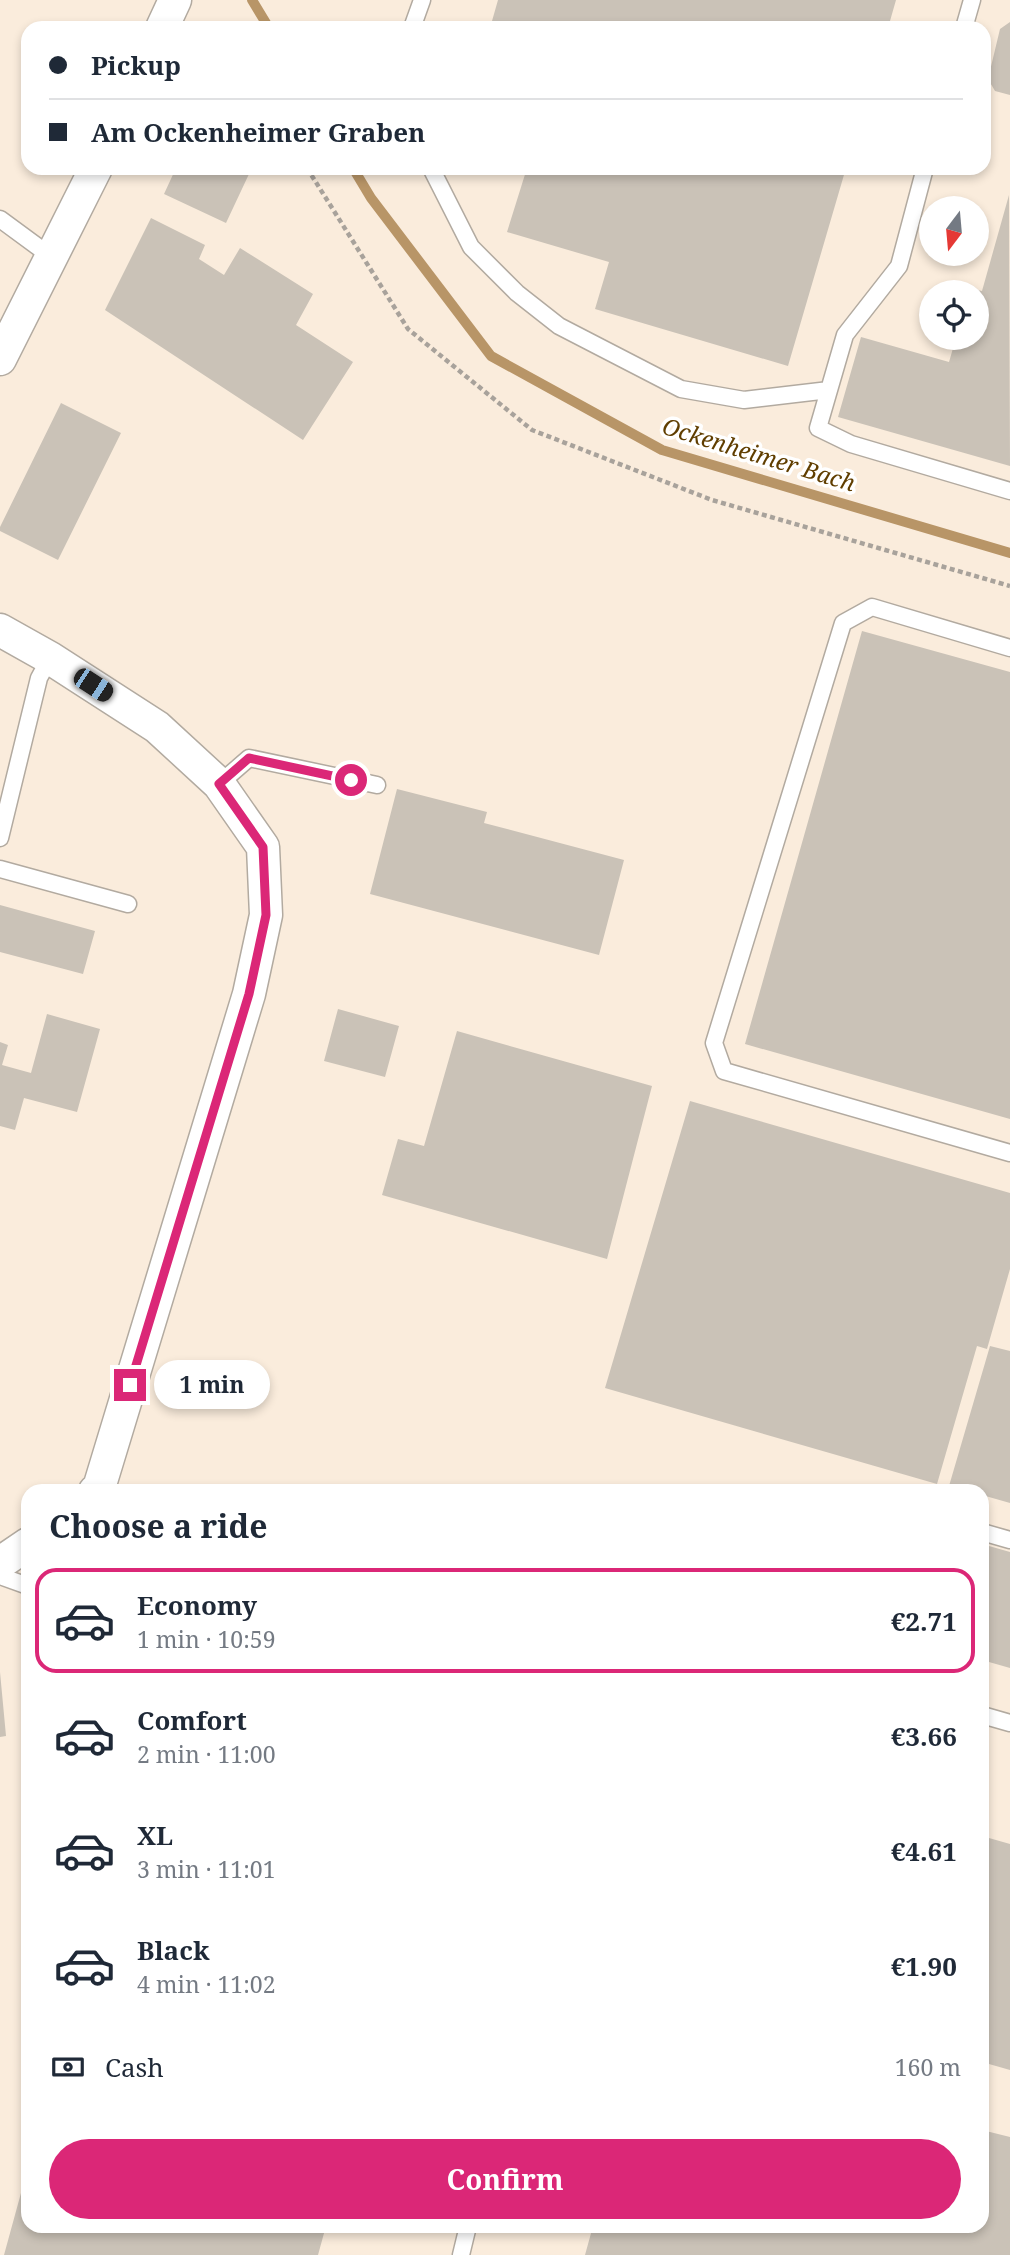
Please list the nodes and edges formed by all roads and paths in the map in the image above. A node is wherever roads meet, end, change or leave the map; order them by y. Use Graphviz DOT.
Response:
graph roads {
  1 [pos="175,0"];
  2 [pos="422,0"];
  3 [pos="972,0"];
  4 [pos="165,21"];
  5 [pos="414,21"];
  6 [pos="966,21"];
  7 [pos="93,175"];
  8 [pos="311,175"];
  9 [pos="435,175"];
  10 [pos="923,175"];
  11 [pos="0,219"];
  12 [pos="53,258"];
  13 [pos="0,359"];
  14 [pos="829,390"];
  15 [pos="1010,491"];
  16 [pos="1010,586"];
  17 [pos="0,630"];
  18 [pos="1010,648"];
  19 [pos="50,657"];
  20 [pos="219,784"];
  21 [pos="377,785"];
  22 [pos="0,838"];
  23 [pos="0,869"];
  24 [pos="128,904"];
  25 [pos="1010,1153"];
  26 [pos="100,1484"];
  27 [pos="989,1534"];
  28 [pos="1010,1540"];
  29 [pos="21,1549"];
  30 [pos="0,1563"];
  31 [pos="0,1576"];
  32 [pos="21,1584"];
  33 [pos="989,1717"];
  34 [pos="1010,1723"];
  35 [pos="466,2233"];
  36 [pos="461,2255"];
  1 -- 4 [label="street"];
  2 -- 5 [label="lane"];
  3 -- 6 [label="lane"];
  7 -- 12 [label="street"];
  8 -- 16 [label="path"];
  9 -- 14 [label="lane"];
  10 -- 14 [label="lane"];
  11 -- 12 [label="lane"];
  12 -- 13 [label="street"];
  14 -- 15 [label="lane"];
  17 -- 19 [label="street"];
  18 -- 25 [label="lane"];
  19 -- 20 [label="street"];
  19 -- 22 [label="lane"];
  20 -- 21 [label="lane"];
  20 -- 26 [label="street"];
  23 -- 24 [label="lane"];
  27 -- 28 [label="lane"];
  29 -- 30 [label="street"];
  31 -- 32 [label="lane"];
  33 -- 34 [label="lane"];
  35 -- 36 [label="lane"];
}
